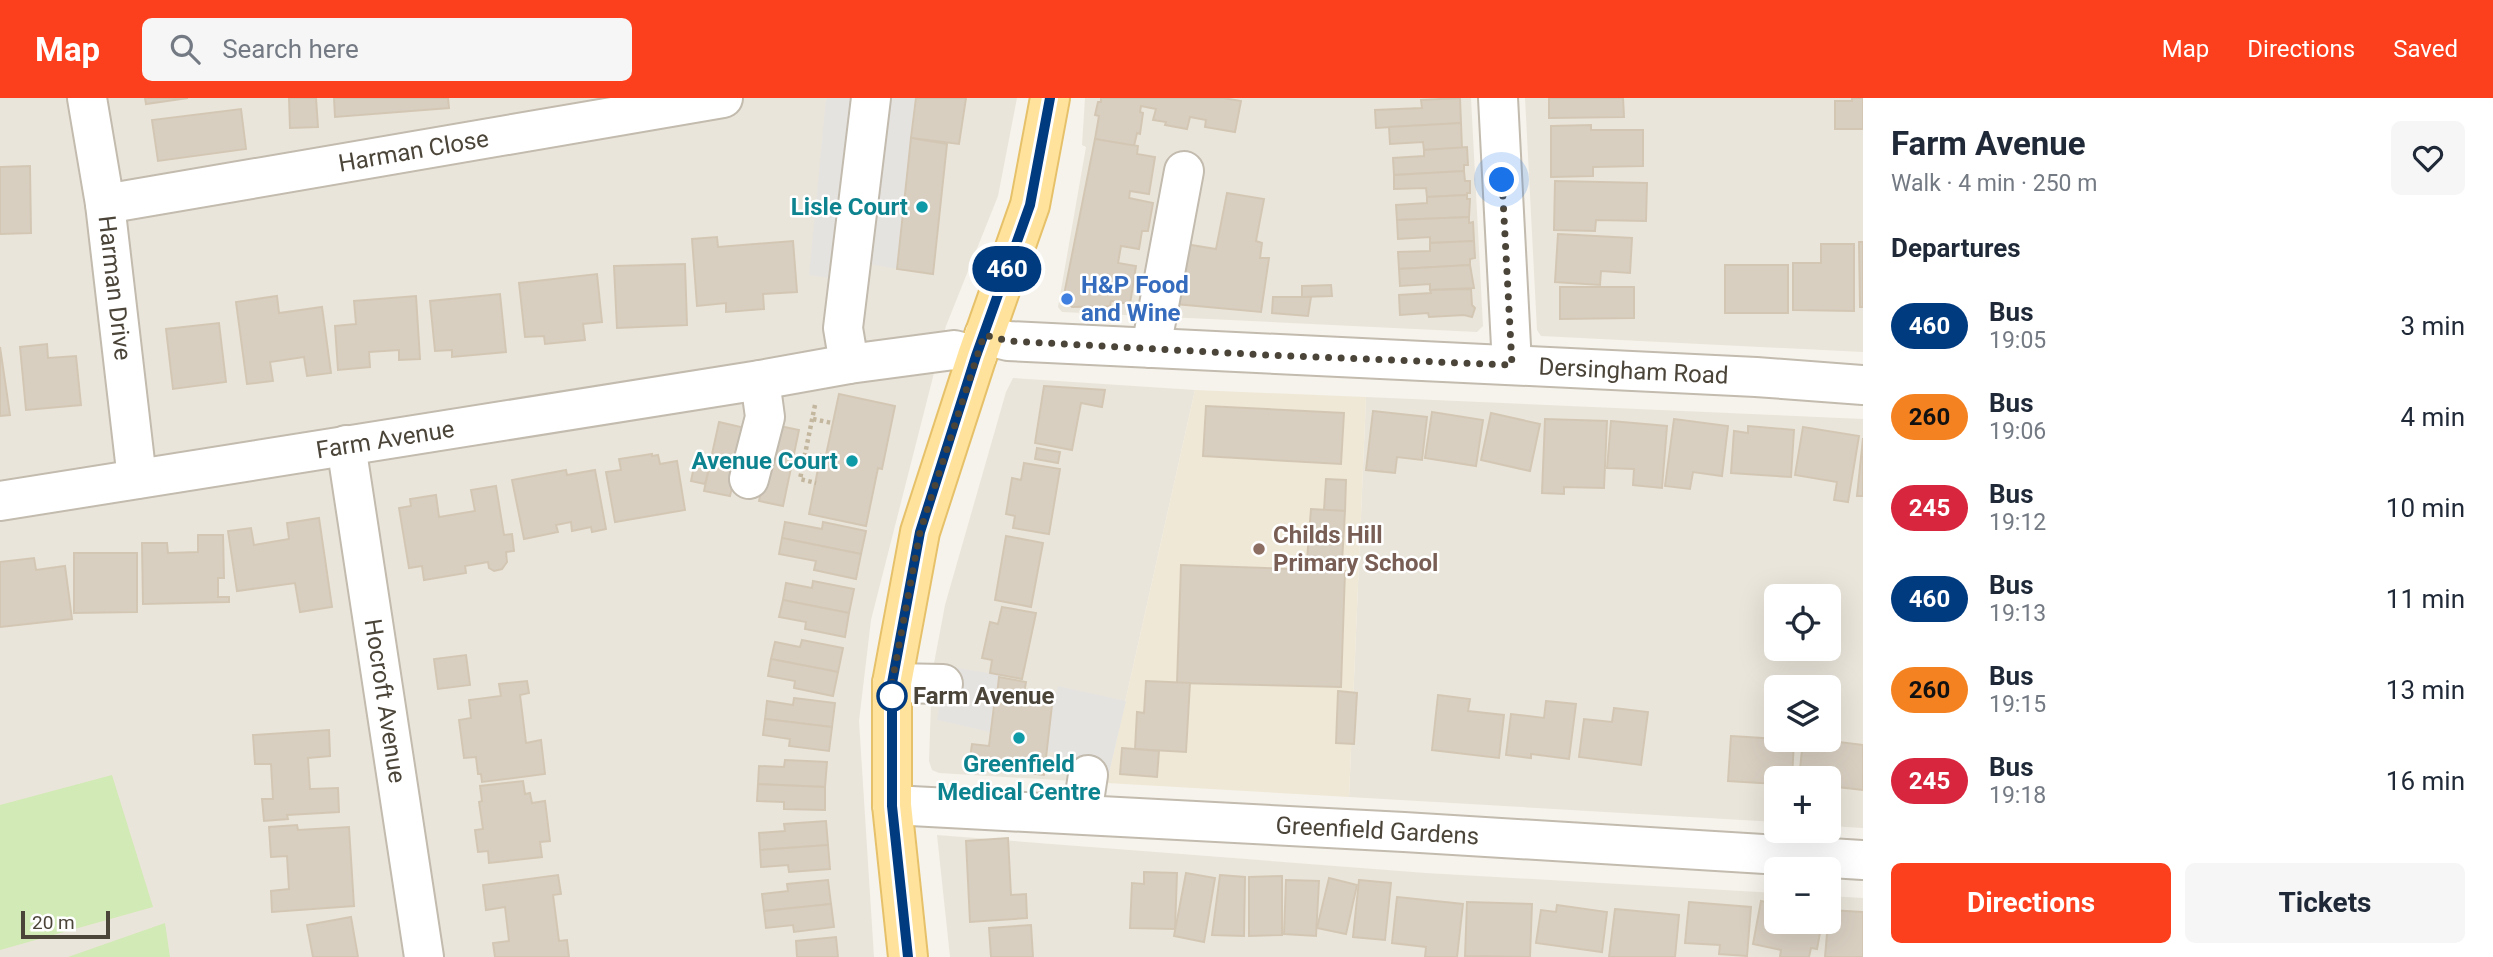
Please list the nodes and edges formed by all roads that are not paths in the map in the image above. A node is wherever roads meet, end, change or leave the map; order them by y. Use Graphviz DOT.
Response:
graph roads {
  1 [pos="87,98"];
  2 [pos="723,98"];
  3 [pos="871,98"];
  4 [pos="1050,98"];
  5 [pos="1498,98"];
  6 [pos="1184,171"];
  7 [pos="105,204"];
  8 [pos="980,346"];
  9 [pos="1152,348"];
  10 [pos="1512,365"];
  11 [pos="834,367"];
  12 [pos="760,380"];
  13 [pos="1863,385"];
  14 [pos="346,445"];
  15 [pos="137,479"];
  16 [pos="749,479"];
  17 [pos="0,501"];
  18 [pos="892,683"];
  19 [pos="943,684"];
  20 [pos="1088,775"];
  21 [pos="892,806"];
  22 [pos="1082,814"];
  23 [pos="1863,860"];
  24 [pos="425,957"];
  25 [pos="908,957"];
  1 -- 7 [label="street, Harman Drive"];
  2 -- 7 [label="street, Harman Close"];
  3 -- 11 [label="street"];
  4 -- 8 [label="main road"];
  5 -- 10 [label="street"];
  6 -- 9 [label="street"];
  7 -- 15 [label="street, Harman Drive"];
  8 -- 9 [label="street, Dersingham Road"];
  8 -- 11 [label="street, Farm Avenue"];
  8 -- 18 [label="main road"];
  9 -- 10 [label="street, Dersingham Road"];
  10 -- 13 [label="street, Dersingham Road"];
  11 -- 12 [label="street, Farm Avenue"];
  12 -- 14 [label="street, Farm Avenue"];
  12 -- 16 [label="street"];
  14 -- 15 [label="street, Farm Avenue"];
  14 -- 24 [label="street, Hocroft Avenue"];
  15 -- 17 [label="street, Farm Avenue"];
  18 -- 19 [label="street"];
  18 -- 21 [label="main road"];
  20 -- 22 [label="street"];
  21 -- 22 [label="street, Greenfield Gardens"];
  21 -- 25 [label="main road"];
  22 -- 23 [label="street, Greenfield Gardens"];
}
